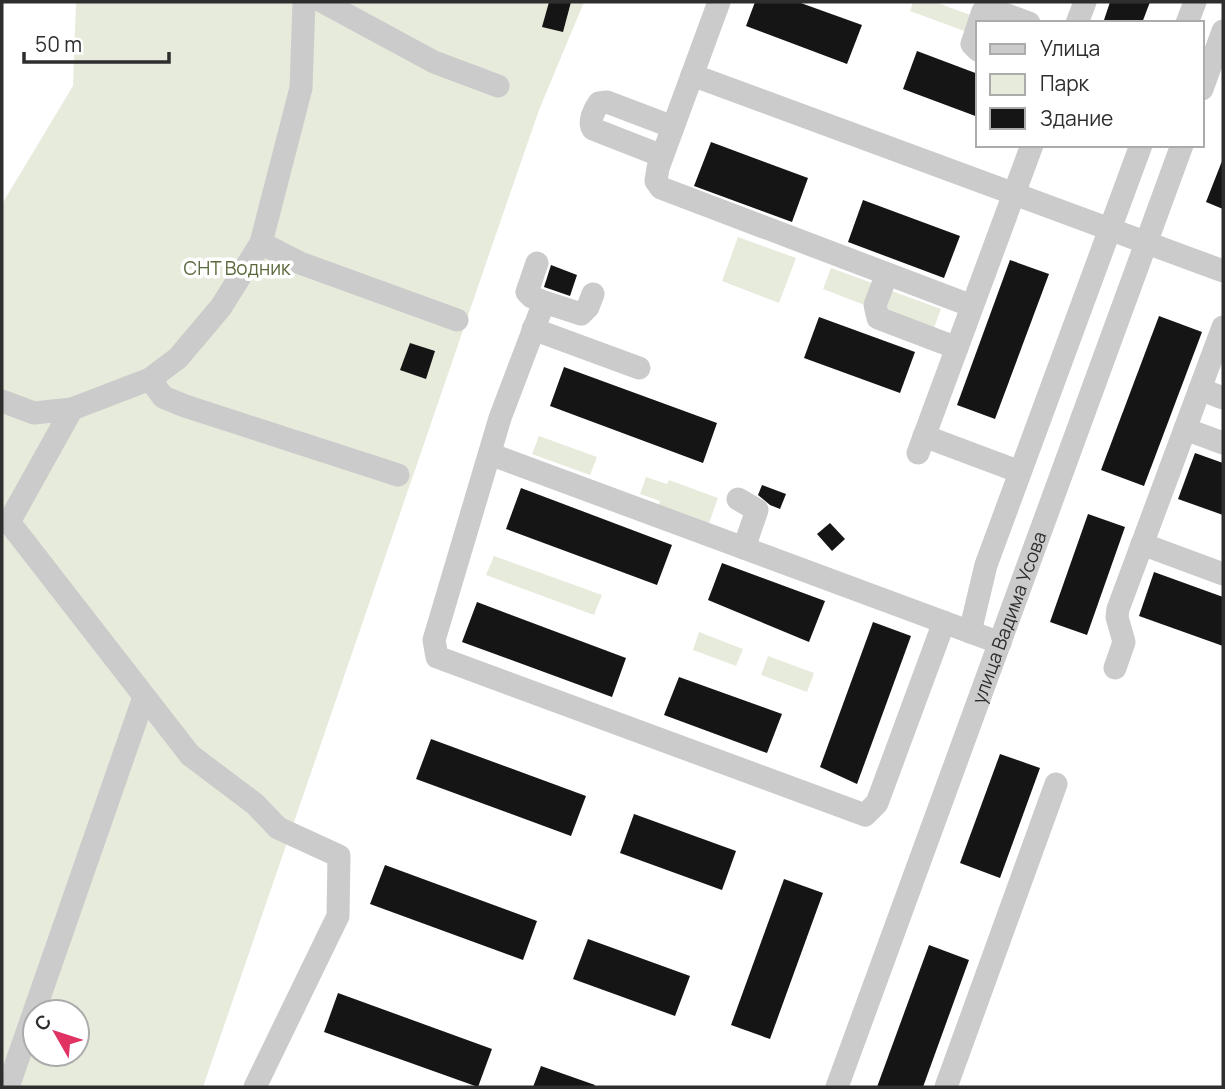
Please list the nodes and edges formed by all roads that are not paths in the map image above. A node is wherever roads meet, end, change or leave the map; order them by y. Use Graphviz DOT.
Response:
graph roads {
  1 [pos="304,2"];
  2 [pos="323,2"];
  3 [pos="719,2"];
  4 [pos="1085,2"];
  5 [pos="1195,2"];
  6 [pos="978,21"];
  7 [pos="1024,21"];
  8 [pos="1078,21"];
  9 [pos="1188,21"];
  10 [pos="976,26"];
  11 [pos="1223,31"];
  12 [pos="976,48"];
  13 [pos="692,75"];
  14 [pos="1204,83"];
  15 [pos="498,86"];
  16 [pos="673,127"];
  17 [pos="1031,147"];
  18 [pos="1140,147"];
  19 [pos="1181,147"];
  20 [pos="662,156"];
  21 [pos="1014,194"];
  22 [pos="1110,230"];
  23 [pos="261,243"];
  24 [pos="1146,243"];
  25 [pos="537,263"];
  26 [pos="1223,271"];
  27 [pos="887,274"];
  28 [pos="593,294"];
  29 [pos="544,302"];
  30 [pos="972,306"];
  31 [pos="457,320"];
  32 [pos="1223,327"];
  33 [pos="533,329"];
  34 [pos="957,348"];
  35 [pos="639,368"];
  36 [pos="150,379"];
  37 [pos="1200,389"];
  38 [pos="1223,398"];
  39 [pos="2,401"];
  40 [pos="72,409"];
  41 [pos="1185,429"];
  42 [pos="1223,443"];
  43 [pos="490,454"];
  44 [pos="1020,472"];
  45 [pos="398,475"];
  46 [pos="738,499"];
  47 [pos="5,533"];
  48 [pos="1142,544"];
  49 [pos="744,548"];
  50 [pos="1223,574"];
  51 [pos="944,622"];
  52 [pos="970,632"];
  53 [pos="1000,643"];
  54 [pos="1115,668"];
  55 [pos="144,697"];
  56 [pos="1056,784"];
  57 [pos="8,1087"];
  58 [pos="255,1087"];
  59 [pos="836,1087"];
  60 [pos="946,1087"];
  1 -- 23 [label="street"];
  2 -- 15 [label="street"];
  3 -- 13 [label="street"];
  4 -- 8 [label="street"];
  5 -- 9 [label="street"];
  6 -- 7 [label="street"];
  10 -- 12 [label="street"];
  11 -- 14 [label="street"];
  13 -- 16 [label="street"];
  13 -- 21 [label="street"];
  16 -- 20 [label="street"];
  16 -- 20 [label="street"];
  17 -- 21 [label="street"];
  18 -- 22 [label="street"];
  19 -- 24 [label="street, улица Вадима Усова"];
  20 -- 27 [label="street"];
  21 -- 22 [label="street"];
  21 -- 30 [label="street"];
  22 -- 24 [label="street"];
  22 -- 44 [label="street"];
  23 -- 31 [label="street"];
  23 -- 36 [label="street"];
  24 -- 26 [label="street"];
  24 -- 53 [label="street, улица Вадима Усова"];
  25 -- 29 [label="street"];
  27 -- 30 [label="street"];
  27 -- 34 [label="street"];
  28 -- 29 [label="street"];
  29 -- 33 [label="street"];
  30 -- 34 [label="street"];
  32 -- 37 [label="street"];
  33 -- 35 [label="street"];
  33 -- 43 [label="street"];
  34 -- 44 [label="street"];
  36 -- 40 [label="street"];
  36 -- 45 [label="street"];
  37 -- 38 [label="street"];
  37 -- 41 [label="street"];
  39 -- 40 [label="street"];
  40 -- 47 [label="street"];
  41 -- 42 [label="street"];
  41 -- 48 [label="street"];
  43 -- 49 [label="street"];
  43 -- 51 [label="street"];
  44 -- 52 [label="street"];
  46 -- 49 [label="street"];
  47 -- 55 [label="street"];
  48 -- 50 [label="street"];
  48 -- 54 [label="street"];
  49 -- 51 [label="street"];
  51 -- 52 [label="street"];
  52 -- 53 [label="street"];
  53 -- 59 [label="street, улица Вадима Усова"];
  55 -- 57 [label="street"];
  55 -- 58 [label="street"];
  56 -- 60 [label="street"];
}
